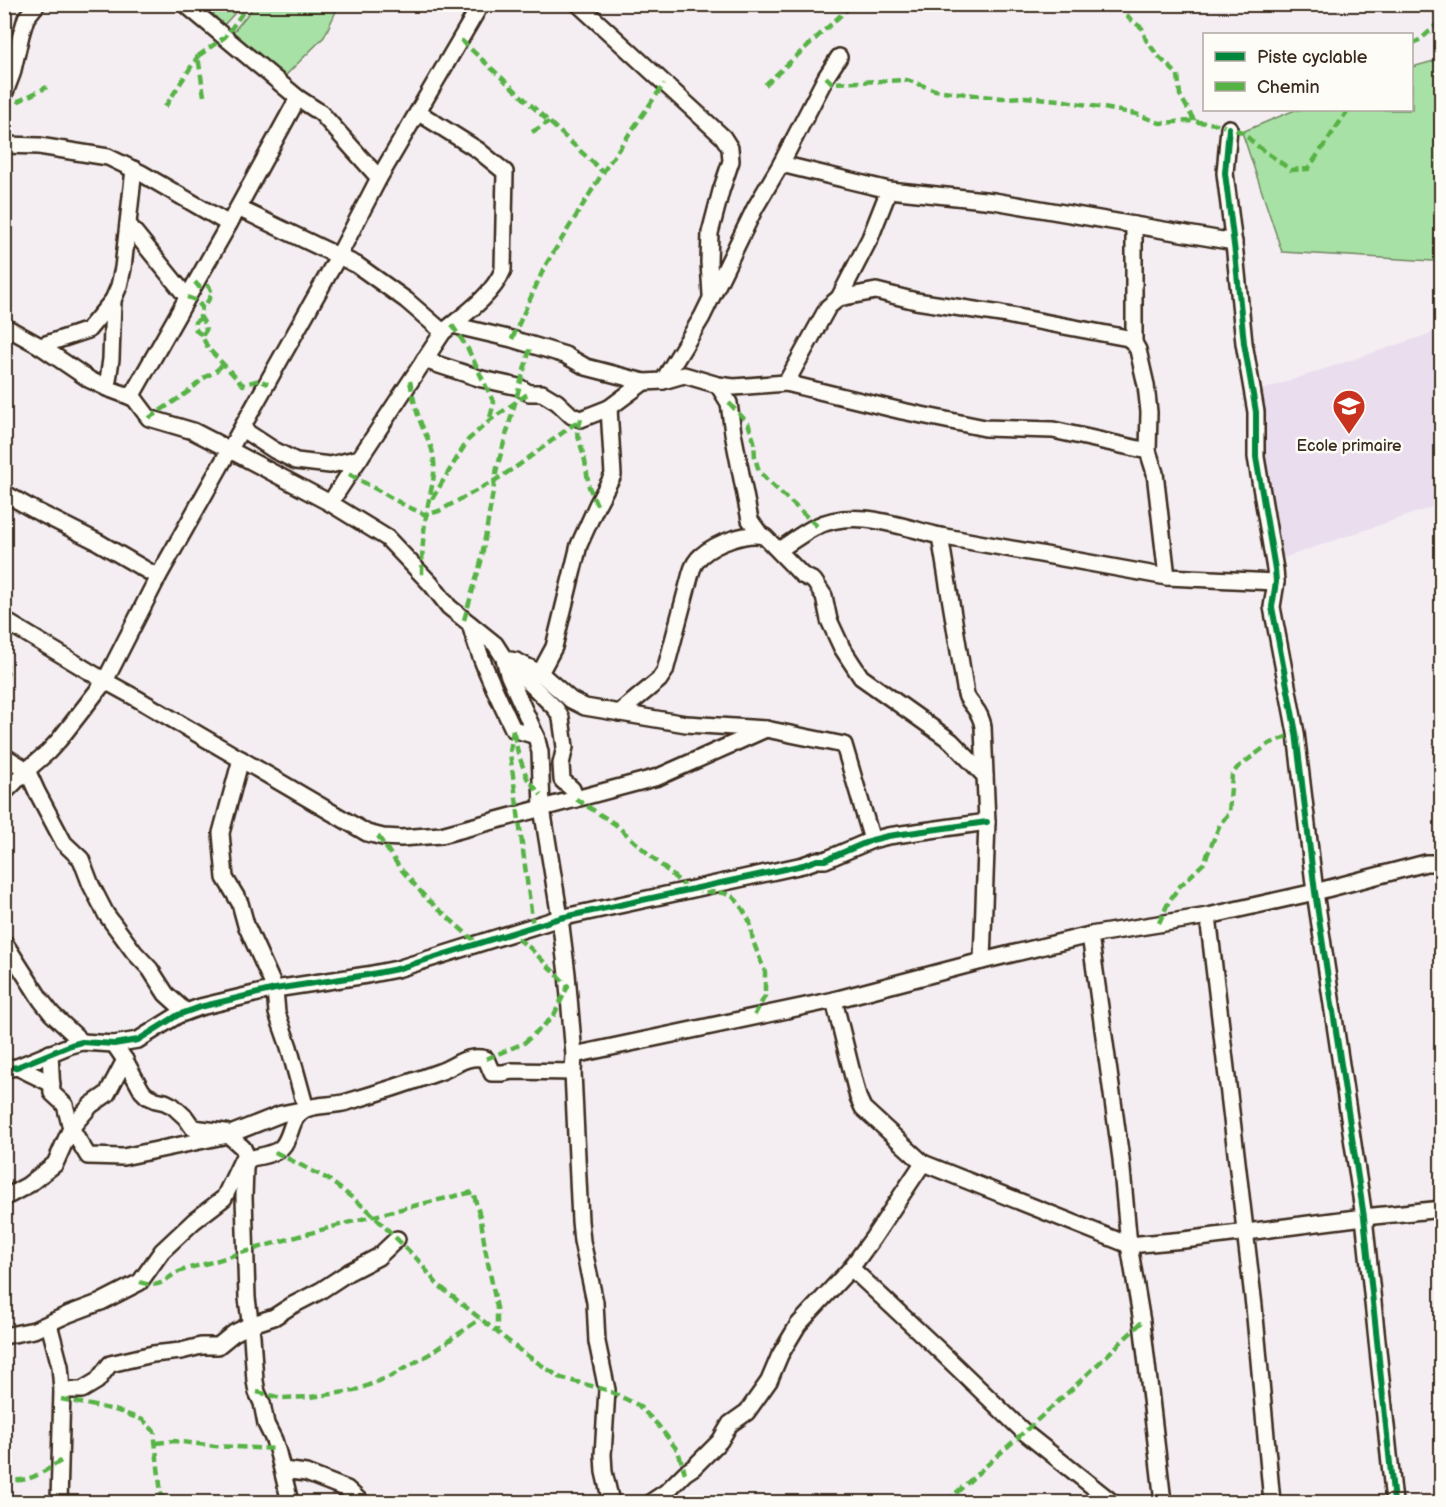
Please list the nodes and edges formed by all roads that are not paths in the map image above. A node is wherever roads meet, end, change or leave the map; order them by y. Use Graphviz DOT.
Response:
graph roads {
  1 [pos="37,4"];
  2 [pos="185,4"];
  3 [pos="481,4"];
  4 [pos="578,4"];
  5 [pos="839,57"];
  6 [pos="4,95"];
  7 [pos="298,98"];
  8 [pos="419,112"];
  9 [pos="1229,128"];
  10 [pos="4,145"];
  11 [pos="781,164"];
  12 [pos="134,169"];
  13 [pos="380,178"];
  14 [pos="890,190"];
  15 [pos="238,208"];
  16 [pos="128,224"];
  17 [pos="229,224"];
  18 [pos="1134,225"];
  19 [pos="1234,242"];
  20 [pos="339,255"];
  21 [pos="187,297"];
  22 [pos="711,298"];
  23 [pos="838,298"];
  24 [pos="113,300"];
  25 [pos="4,326"];
  26 [pos="447,329"];
  27 [pos="1134,343"];
  28 [pos="40,346"];
  29 [pos="111,359"];
  30 [pos="424,360"];
  31 [pos="90,380"];
  32 [pos="663,381"];
  33 [pos="644,382"];
  34 [pos="786,383"];
  35 [pos="718,385"];
  36 [pos="107,388"];
  37 [pos="131,397"];
  38 [pos="609,408"];
  39 [pos="242,429"];
  40 [pos="230,450"];
  41 [pos="1148,451"];
  42 [pos="287,456"];
  43 [pos="360,458"];
  44 [pos="277,475"];
  45 [pos="4,493"];
  46 [pos="330,503"];
  47 [pos="760,534"];
  48 [pos="940,536"];
  49 [pos="779,550"];
  50 [pos="158,577"];
  51 [pos="1167,577"];
  52 [pos="1276,582"];
  53 [pos="4,620"];
  54 [pos="470,624"];
  55 [pos="504,658"];
  56 [pos="540,673"];
  57 [pos="105,681"];
  58 [pos="619,712"];
  59 [pos="766,729"];
  60 [pos="536,736"];
  61 [pos="4,756"];
  62 [pos="241,759"];
  63 [pos="27,770"];
  64 [pos="986,776"];
  65 [pos="4,793"];
  66 [pos="576,799"];
  67 [pos="542,808"];
  68 [pos="987,822"];
  69 [pos="872,840"];
  70 [pos="1442,863"];
  71 [pos="1315,892"];
  72 [pos="1208,916"];
  73 [pos="560,918"];
  74 [pos="1090,935"];
  75 [pos="4,942"];
  76 [pos="982,961"];
  77 [pos="275,989"];
  78 [pos="834,1000"];
  79 [pos="186,1012"];
  80 [pos="82,1042"];
  81 [pos="114,1044"];
  82 [pos="50,1053"];
  83 [pos="574,1055"];
  84 [pos="125,1060"];
  85 [pos="11,1068"];
  86 [pos="573,1072"];
  87 [pos="52,1084"];
  88 [pos="306,1109"];
  89 [pos="71,1128"];
  90 [pos="228,1135"];
  91 [pos="246,1156"];
  92 [pos="923,1163"];
  93 [pos="4,1198"];
  94 [pos="1442,1209"];
  95 [pos="1364,1217"];
  96 [pos="1245,1233"];
  97 [pos="397,1239"];
  98 [pos="1129,1245"];
  99 [pos="851,1268"];
  100 [pos="49,1324"];
  101 [pos="250,1325"];
  102 [pos="4,1336"];
  103 [pos="62,1390"];
  104 [pos="283,1470"];
  105 [pos="59,1503"];
  106 [pos="290,1503"];
  107 [pos="361,1503"];
  108 [pos="611,1503"];
  109 [pos="651,1503"];
  110 [pos="1112,1503"];
  111 [pos="1164,1503"];
  112 [pos="1272,1503"];
  113 [pos="1394,1503"];
  1 -- 6 [label="street"];
  2 -- 7 [label="street"];
  3 -- 8 [label="street"];
  4 -- 22 [label="street"];
  5 -- 11 [label="street"];
  7 -- 13 [label="street"];
  7 -- 15 [label="street"];
  8 -- 13 [label="street"];
  8 -- 26 [label="street"];
  9 -- 19 [label="street"];
  10 -- 12 [label="street"];
  11 -- 14 [label="street"];
  11 -- 22 [label="street"];
  12 -- 16 [label="street"];
  12 -- 17 [label="street"];
  13 -- 20 [label="street"];
  14 -- 18 [label="street"];
  14 -- 23 [label="street"];
  15 -- 17 [label="street"];
  15 -- 20 [label="street"];
  16 -- 21 [label="street"];
  16 -- 24 [label="street"];
  17 -- 21 [label="street"];
  18 -- 19 [label="street"];
  18 -- 27 [label="street"];
  19 -- 52 [label="street"];
  20 -- 26 [label="street"];
  20 -- 39 [label="street"];
  21 -- 37 [label="street"];
  22 -- 32 [label="street"];
  23 -- 27 [label="street"];
  23 -- 34 [label="street"];
  24 -- 28 [label="street"];
  24 -- 29 [label="street"];
  25 -- 28 [label="street"];
  26 -- 30 [label="street"];
  26 -- 33 [label="street"];
  27 -- 41 [label="street"];
  28 -- 31 [label="street"];
  29 -- 31 [label="street"];
  29 -- 36 [label="street"];
  30 -- 38 [label="street"];
  30 -- 43 [label="street"];
  31 -- 36 [label="street"];
  32 -- 33 [label="street"];
  32 -- 35 [label="street"];
  33 -- 38 [label="street"];
  34 -- 35 [label="street"];
  34 -- 41 [label="street"];
  35 -- 47 [label="street"];
  36 -- 37 [label="street"];
  37 -- 40 [label="street"];
  38 -- 56 [label="street"];
  39 -- 40 [label="street"];
  39 -- 42 [label="street"];
  40 -- 44 [label="street"];
  40 -- 50 [label="street"];
  41 -- 51 [label="street"];
  42 -- 43 [label="street"];
  42 -- 44 [label="street"];
  43 -- 46 [label="street"];
  44 -- 46 [label="street"];
  45 -- 50 [label="street"];
  46 -- 54 [label="street"];
  47 -- 49 [label="street"];
  47 -- 58 [label="street"];
  48 -- 49 [label="street"];
  48 -- 51 [label="street"];
  48 -- 64 [label="street"];
  49 -- 64 [label="street"];
  50 -- 57 [label="street"];
  51 -- 52 [label="street"];
  52 -- 71 [label="street"];
  53 -- 57 [label="street"];
  54 -- 55 [label="street"];
  54 -- 60 [label="street"];
  55 -- 56 [label="street"];
  55 -- 60 [label="street"];
  55 -- 66 [label="street"];
  56 -- 58 [label="street"];
  57 -- 62 [label="street"];
  57 -- 63 [label="street"];
  58 -- 59 [label="street"];
  59 -- 66 [label="street"];
  59 -- 69 [label="street"];
  60 -- 67 [label="street"];
  61 -- 63 [label="street"];
  62 -- 67 [label="street"];
  62 -- 77 [label="street"];
  63 -- 65 [label="street"];
  63 -- 79 [label="street"];
  64 -- 68 [label="street"];
  66 -- 67 [label="street"];
  67 -- 73 [label="street"];
  68 -- 69 [label="street"];
  68 -- 76 [label="street"];
  69 -- 73 [label="street"];
  70 -- 71 [label="street"];
  71 -- 72 [label="street"];
  71 -- 95 [label="street"];
  72 -- 74 [label="street"];
  72 -- 96 [label="street"];
  73 -- 77 [label="street"];
  73 -- 83 [label="street"];
  74 -- 76 [label="street"];
  74 -- 98 [label="street"];
  75 -- 80 [label="street"];
  76 -- 78 [label="street"];
  77 -- 79 [label="street"];
  77 -- 88 [label="street"];
  78 -- 83 [label="street"];
  78 -- 92 [label="street"];
  79 -- 81 [label="street"];
  80 -- 81 [label="street"];
  80 -- 82 [label="street"];
  81 -- 84 [label="street"];
  82 -- 85 [label="street"];
  82 -- 87 [label="street"];
  83 -- 86 [label="street"];
  84 -- 89 [label="street"];
  84 -- 90 [label="street"];
  85 -- 87 [label="street"];
  86 -- 88 [label="street"];
  86 -- 108 [label="street"];
  87 -- 89 [label="street"];
  88 -- 90 [label="street"];
  88 -- 91 [label="street"];
  89 -- 90 [label="street"];
  89 -- 93 [label="street"];
  90 -- 91 [label="street"];
  91 -- 100 [label="street"];
  91 -- 101 [label="street"];
  92 -- 98 [label="street"];
  92 -- 99 [label="street"];
  94 -- 95 [label="street"];
  95 -- 96 [label="street"];
  95 -- 113 [label="street"];
  96 -- 98 [label="street"];
  96 -- 112 [label="street"];
  97 -- 101 [label="street"];
  98 -- 111 [label="street"];
  99 -- 109 [label="street"];
  99 -- 110 [label="street"];
  100 -- 102 [label="street"];
  100 -- 103 [label="street"];
  101 -- 103 [label="street"];
  101 -- 104 [label="street"];
  103 -- 105 [label="street"];
  104 -- 106 [label="street"];
  104 -- 107 [label="street"];
}
